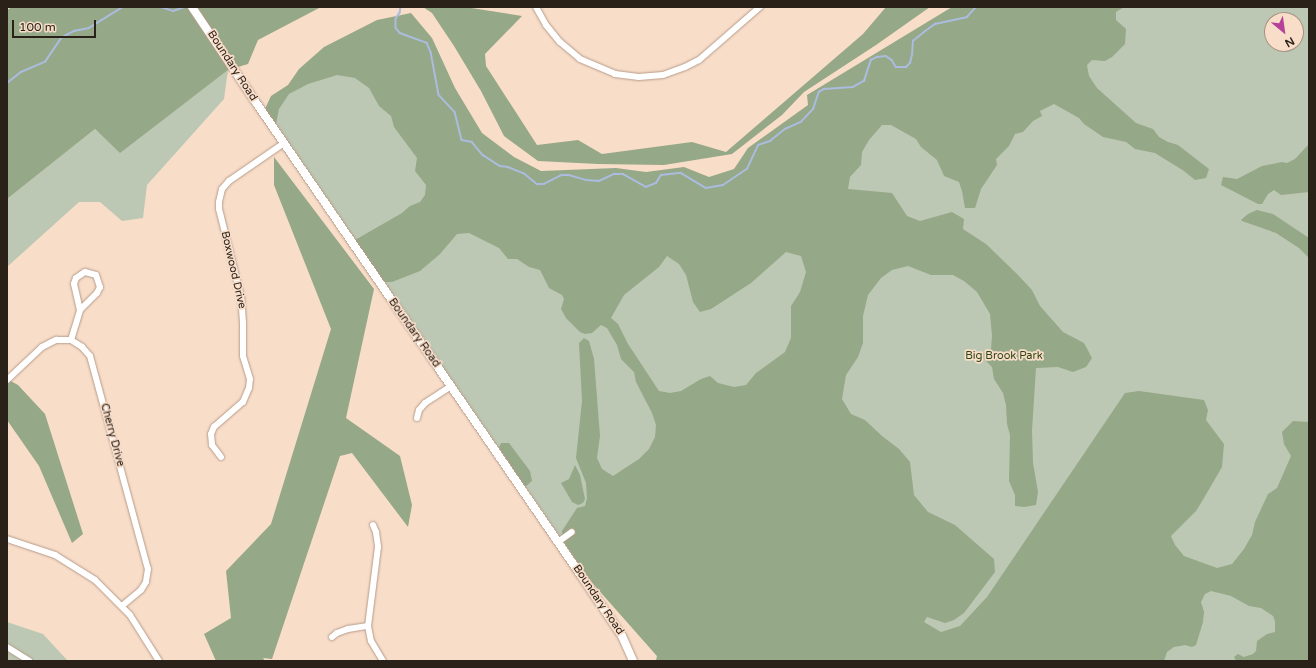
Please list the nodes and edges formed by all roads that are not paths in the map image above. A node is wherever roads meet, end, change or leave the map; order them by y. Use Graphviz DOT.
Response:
graph roads {
  1 [pos="536,7"];
  2 [pos="760,7"];
  3 [pos="195,10"];
  4 [pos="284,143"];
  5 [pos="80,310"];
  6 [pos="71,340"];
  7 [pos="7,380"];
  8 [pos="451,386"];
  9 [pos="417,418"];
  10 [pos="221,457"];
  11 [pos="373,525"];
  12 [pos="572,532"];
  13 [pos="7,539"];
  14 [pos="558,542"];
  15 [pos="122,606"];
  16 [pos="368,626"];
  17 [pos="332,637"];
  18 [pos="7,647"];
  19 [pos="29,661"];
  20 [pos="159,661"];
  21 [pos="383,661"];
  22 [pos="633,661"];
  1 -- 2 [label="street"];
  3 -- 4 [label="street, Boundary Road"];
  4 -- 8 [label="street, Boundary Road"];
  4 -- 10 [label="street, Boxwood Drive"];
  5 -- 5 [label="street"];
  5 -- 6 [label="street"];
  6 -- 7 [label="street"];
  6 -- 15 [label="street, Cherry Drive"];
  8 -- 9 [label="street"];
  8 -- 14 [label="street, Boundary Road"];
  11 -- 16 [label="street"];
  12 -- 14 [label="street"];
  13 -- 15 [label="street"];
  14 -- 22 [label="street, Boundary Road"];
  15 -- 20 [label="street"];
  16 -- 17 [label="street"];
  16 -- 21 [label="street"];
  18 -- 19 [label="street"];
}
